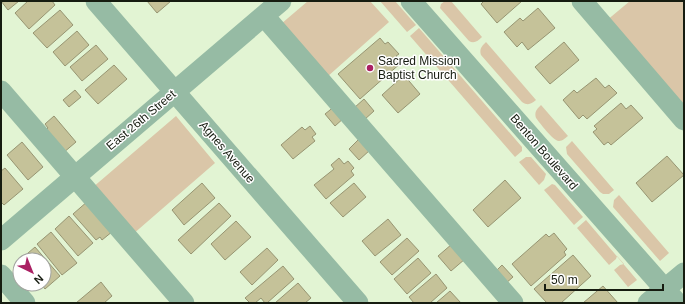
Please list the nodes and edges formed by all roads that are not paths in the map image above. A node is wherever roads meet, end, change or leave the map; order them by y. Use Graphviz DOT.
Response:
graph roads {
  1 [pos="96,1"];
  2 [pos="281,1"];
  3 [pos="411,1"];
  4 [pos="582,1"];
  5 [pos="264,16"];
  6 [pos="1,91"];
  7 [pos="175,92"];
  8 [pos="684,120"];
  9 [pos="75,177"];
  10 [pos="1,240"];
  11 [pos="684,273"];
  12 [pos="1,275"];
  13 [pos="671,296"];
  14 [pos="25,303"];
  15 [pos="184,303"];
  16 [pos="358,303"];
  17 [pos="513,303"];
  18 [pos="648,303"];
  1 -- 7 [label="street, Agnes Avenue"];
  2 -- 5 [label="street, East 26th Street"];
  3 -- 13 [label="street, Benton Boulevard"];
  4 -- 8 [label="street"];
  5 -- 7 [label="street, East 26th Street"];
  5 -- 17 [label="street"];
  6 -- 9 [label="street"];
  7 -- 9 [label="street, East 26th Street"];
  7 -- 16 [label="street, Agnes Avenue"];
  9 -- 10 [label="street, East 26th Street"];
  9 -- 15 [label="street"];
  11 -- 13 [label="street"];
  12 -- 14 [label="street"];
  13 -- 18 [label="street"];
}
